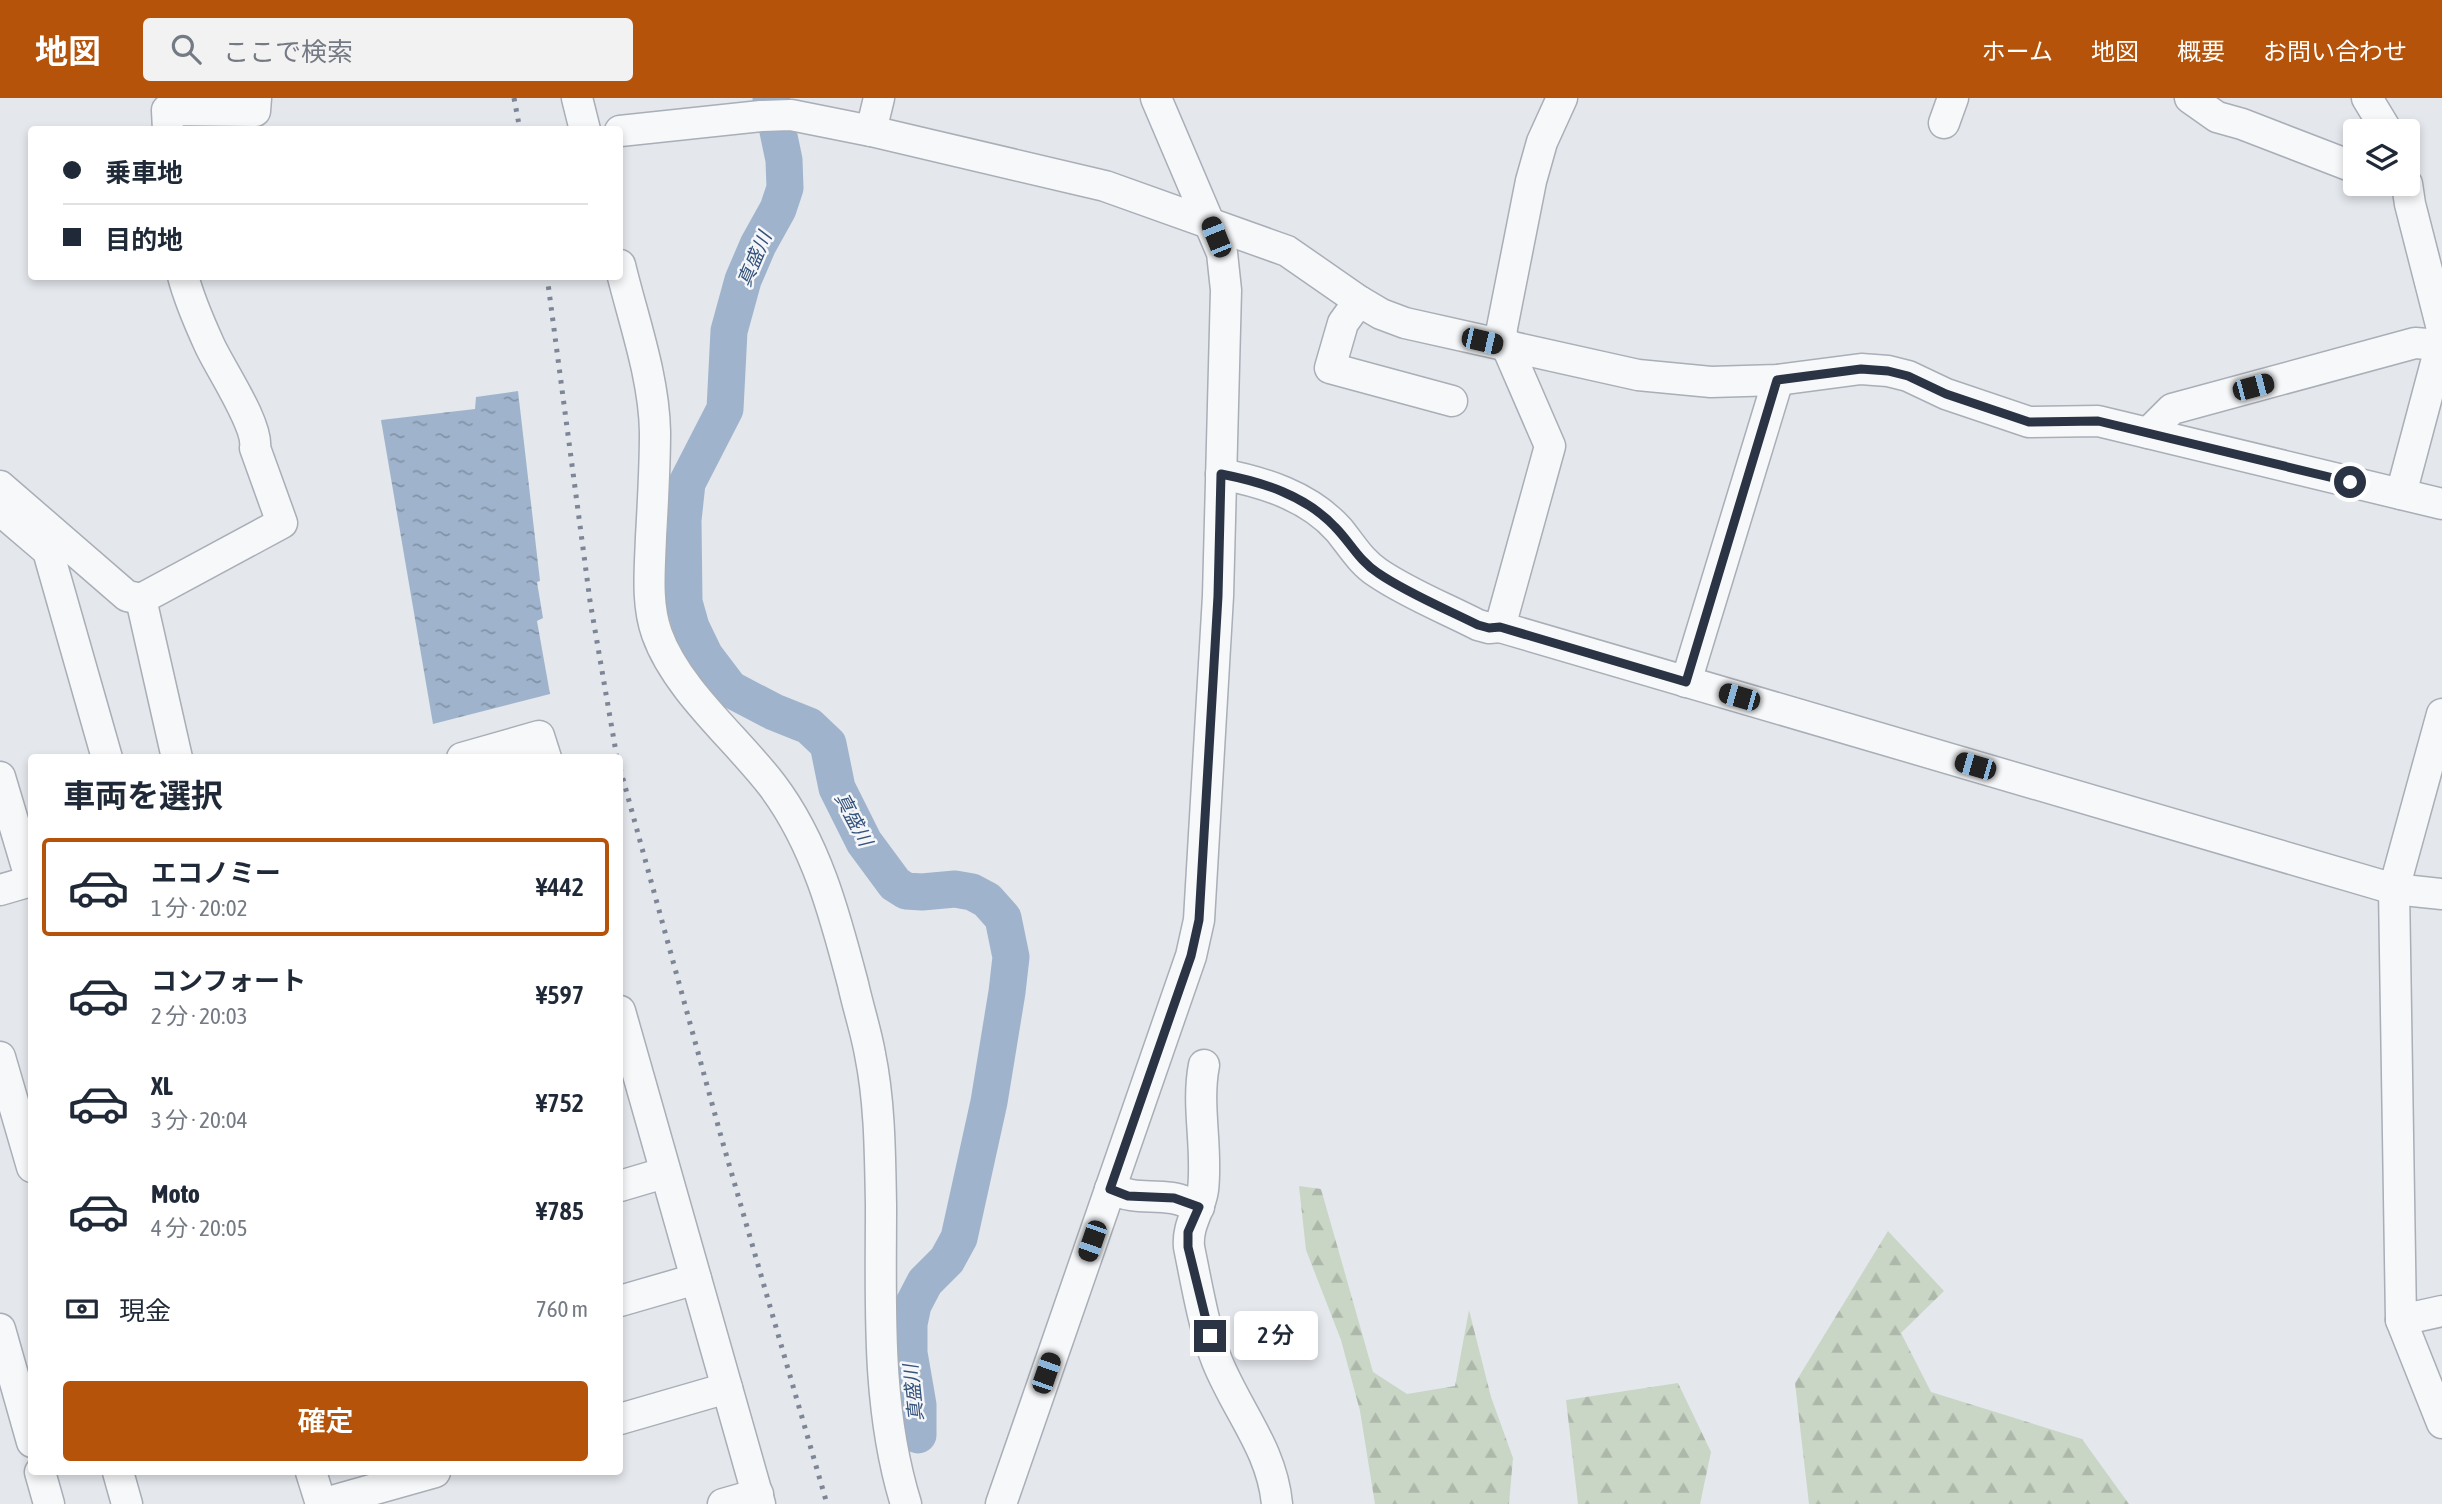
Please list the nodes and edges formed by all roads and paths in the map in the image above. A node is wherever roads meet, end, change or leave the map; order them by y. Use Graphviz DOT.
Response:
graph roads {
  1 [pos="256,98"];
  2 [pos="577,98"];
  3 [pos="878,98"];
  4 [pos="1156,98"];
  5 [pos="1562,98"];
  6 [pos="2190,98"];
  7 [pos="2367,98"];
  8 [pos="782,111"];
  9 [pos="165,113"];
  10 [pos="2380,119"];
  11 [pos="584,126"];
  12 [pos="623,131"];
  13 [pos="871,131"];
  14 [pos="2343,163"];
  15 [pos="2408,196"];
  16 [pos="1209,222"];
  17 [pos="623,278"];
  18 [pos="185,280"];
  19 [pos="1359,301"];
  20 [pos="2441,338"];
  21 [pos="1507,346"];
  22 [pos="1777,380"];
  23 [pos="1452,401"];
  24 [pos="2148,433"];
  25 [pos="1221,474"];
  26 [pos="0,486"];
  27 [pos="2401,494"];
  28 [pos="2442,504"];
  29 [pos="0,510"];
  30 [pos="141,599"];
  31 [pos="1500,627"];
  32 [pos="1686,682"];
  33 [pos="2442,714"];
  34 [pos="106,754"];
  35 [pos="176,754"];
  36 [pos="476,754"];
  37 [pos="545,754"];
  38 [pos="0,777"];
  39 [pos="28,871"];
  40 [pos="28,882"];
  41 [pos="2394,889"];
  42 [pos="0,890"];
  43 [pos="2442,894"];
  44 [pos="623,1034"];
  45 [pos="0,1057"];
  46 [pos="1204,1065"];
  47 [pos="627,1066"];
  48 [pos="28,1153"];
  49 [pos="664,1173"];
  50 [pos="623,1185"];
  51 [pos="1110,1189"];
  52 [pos="1199,1207"];
  53 [pos="696,1279"];
  54 [pos="623,1300"];
  55 [pos="2442,1311"];
  56 [pos="2401,1320"];
  57 [pos="0,1329"];
  58 [pos="727,1388"];
  59 [pos="623,1418"];
  60 [pos="2442,1423"];
  61 [pos="28,1427"];
  62 [pos="41,1475"];
  63 [pos="119,1475"];
  64 [pos="312,1475"];
  65 [pos="424,1475"];
  66 [pos="759,1499"];
  67 [pos="49,1504"];
  68 [pos="127,1504"];
  69 [pos="321,1504"];
  70 [pos="723,1504"];
  71 [pos="906,1504"];
  72 [pos="1001,1504"];
  73 [pos="1277,1504"];
  1 -- 9 [label="street"];
  2 -- 11 [label="street"];
  3 -- 13 [label="street"];
  4 -- 16 [label="street"];
  5 -- 21 [label="street"];
  6 -- 14 [label="street"];
  7 -- 10 [label="street"];
  8 -- 12 [label="street"];
  8 -- 13 [label="street"];
  13 -- 16 [label="street"];
  15 -- 20 [label="street"];
  16 -- 19 [label="street"];
  16 -- 25 [label="street"];
  17 -- 71 [label="street"];
  18 -- 30 [label="street"];
  19 -- 21 [label="street"];
  19 -- 23 [label="street"];
  20 -- 24 [label="street"];
  20 -- 27 [label="street"];
  21 -- 22 [label="street"];
  21 -- 31 [label="street"];
  22 -- 24 [label="street"];
  22 -- 32 [label="street"];
  24 -- 27 [label="street"];
  25 -- 31 [label="street"];
  25 -- 51 [label="street"];
  26 -- 30 [label="street"];
  27 -- 28 [label="street"];
  29 -- 34 [label="street"];
  30 -- 35 [label="street"];
  31 -- 32 [label="street"];
  32 -- 41 [label="street"];
  33 -- 41 [label="street"];
  36 -- 37 [label="street"];
  38 -- 39 [label="street"];
  40 -- 42 [label="street"];
  41 -- 43 [label="street"];
  41 -- 56 [label="street"];
  44 -- 47 [label="street"];
  45 -- 48 [label="street"];
  46 -- 52 [label="street"];
  47 -- 49 [label="street"];
  49 -- 50 [label="street"];
  49 -- 53 [label="street"];
  51 -- 52 [label="street"];
  51 -- 72 [label="street"];
  52 -- 73 [label="street"];
  53 -- 54 [label="street"];
  53 -- 58 [label="street"];
  55 -- 56 [label="street"];
  56 -- 60 [label="street"];
  57 -- 61 [label="street"];
  58 -- 59 [label="street"];
  58 -- 66 [label="street"];
  62 -- 67 [label="street"];
  63 -- 68 [label="street"];
  64 -- 69 [label="street"];
  65 -- 69 [label="street"];
  66 -- 70 [label="street"];
}
